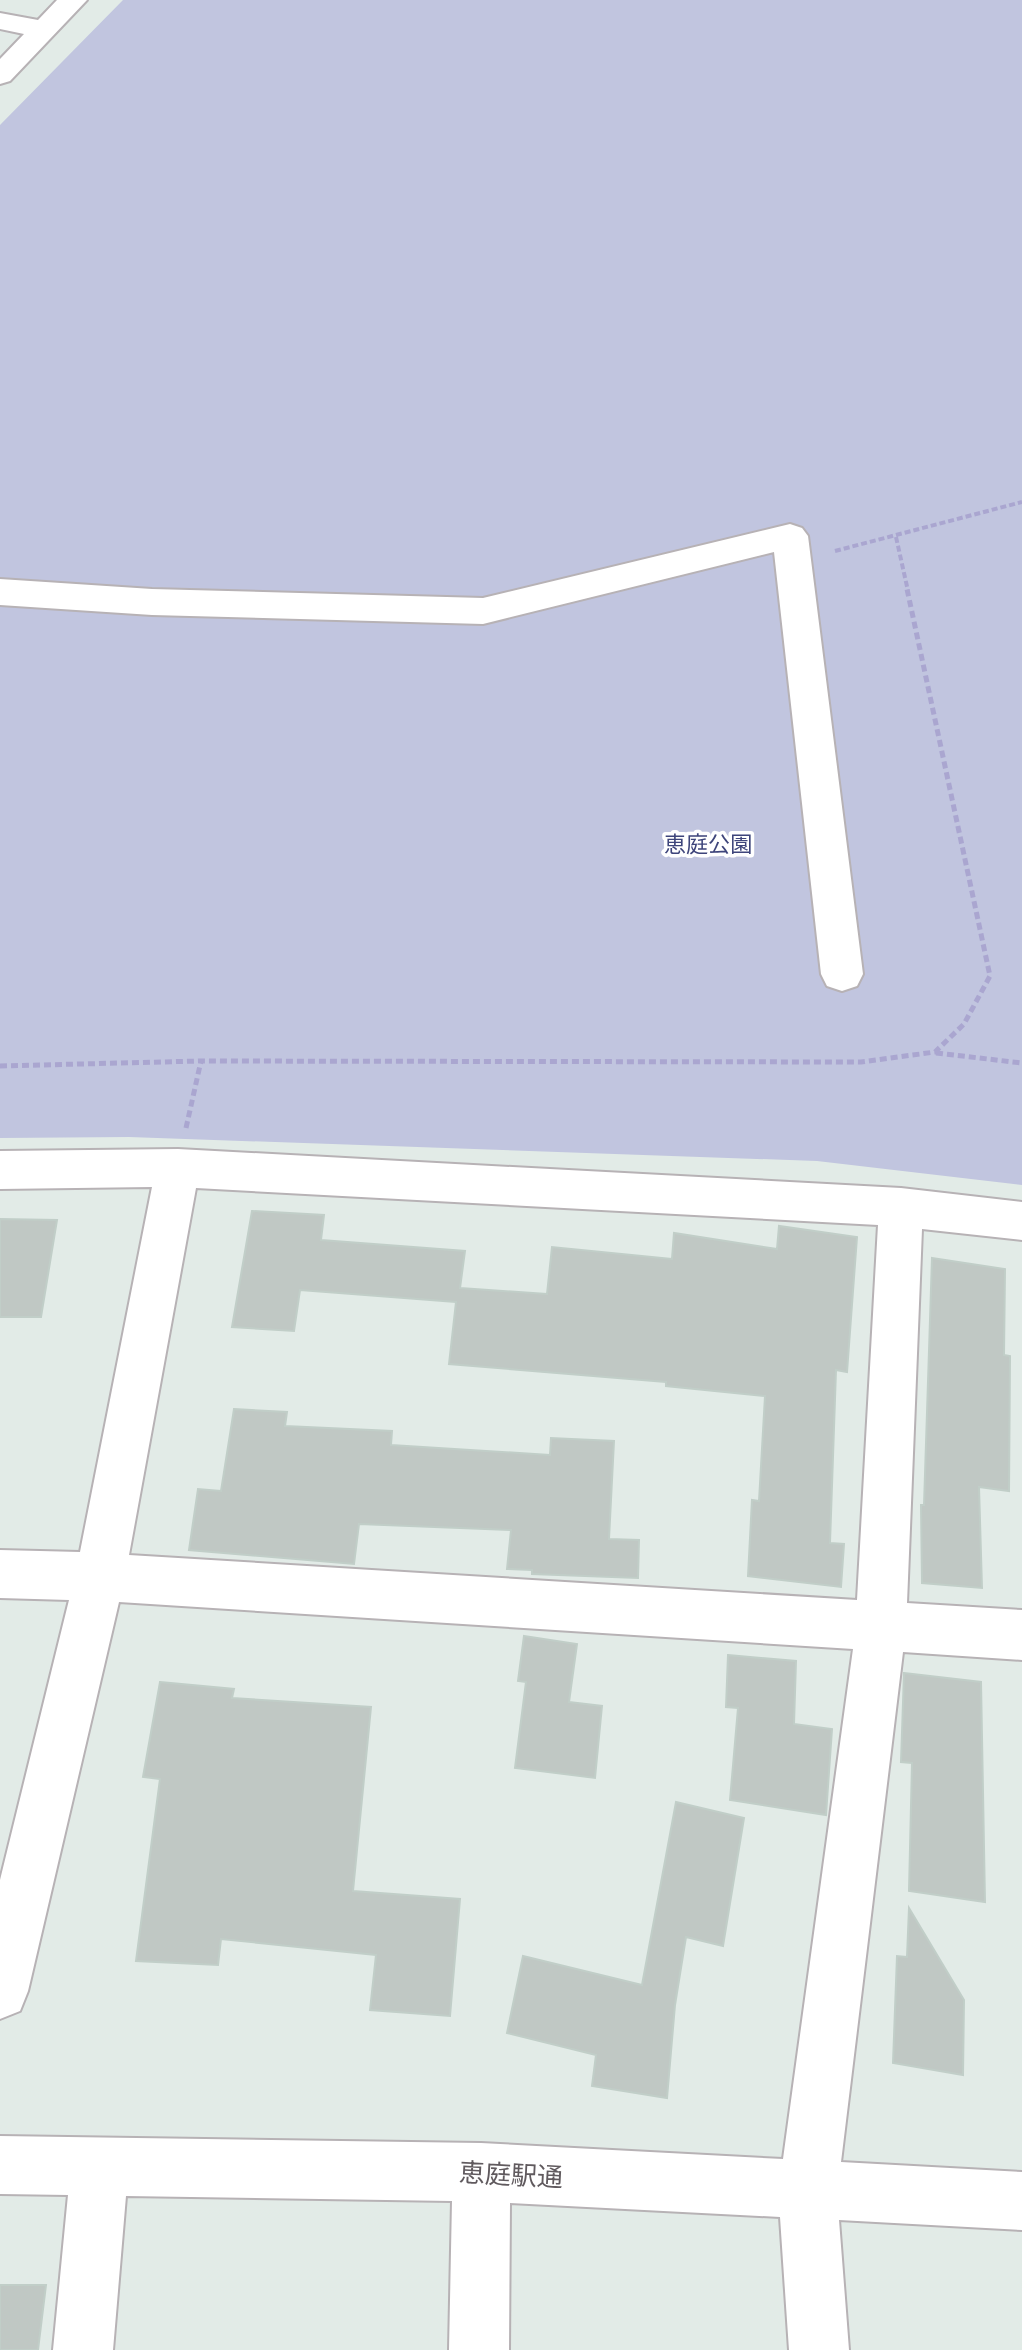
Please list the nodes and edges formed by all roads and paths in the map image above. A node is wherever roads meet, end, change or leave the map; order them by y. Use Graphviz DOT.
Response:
graph roads {
  1 [pos="73,0"];
  2 [pos="0,21"];
  3 [pos="44,30"];
  4 [pos="0,75"];
  5 [pos="896,537"];
  6 [pos="0,592"];
  7 [pos="842,974"];
  8 [pos="935,1052"];
  9 [pos="201,1061"];
  10 [pos="1022,1063"];
  11 [pos="0,1066"];
  12 [pos="182,1152"];
  13 [pos="0,1170"];
  14 [pos="901,1207"];
  15 [pos="1022,1221"];
  16 [pos="0,1574"];
  17 [pos="100,1577"];
  18 [pos="881,1627"];
  19 [pos="1022,1635"];
  20 [pos="0,1991"];
  21 [pos="0,2165"];
  22 [pos="100,2166"];
  23 [pos="481,2172"];
  24 [pos="808,2192"];
  25 [pos="1022,2201"];
  26 [pos="83,2350"];
  27 [pos="479,2350"];
  28 [pos="819,2350"];
  1 -- 3 [label="street"];
  2 -- 3 [label="street"];
  3 -- 4 [label="street"];
  5 -- 8 [label="path"];
  6 -- 7 [label="street"];
  8 -- 9 [label="path"];
  8 -- 10 [label="path"];
  9 -- 11 [label="path"];
  9 -- 12 [label="path"];
  12 -- 13 [label="street"];
  12 -- 14 [label="street"];
  12 -- 17 [label="street"];
  14 -- 15 [label="street"];
  14 -- 18 [label="street"];
  16 -- 17 [label="street"];
  17 -- 18 [label="street"];
  17 -- 20 [label="street"];
  18 -- 19 [label="street"];
  18 -- 24 [label="street"];
  21 -- 22 [label="street, 恵庭駅通"];
  22 -- 23 [label="street, 恵庭駅通"];
  22 -- 26 [label="street"];
  23 -- 24 [label="street, 恵庭駅通"];
  23 -- 27 [label="street"];
  24 -- 25 [label="street, 恵庭駅通"];
  24 -- 28 [label="street"];
}
